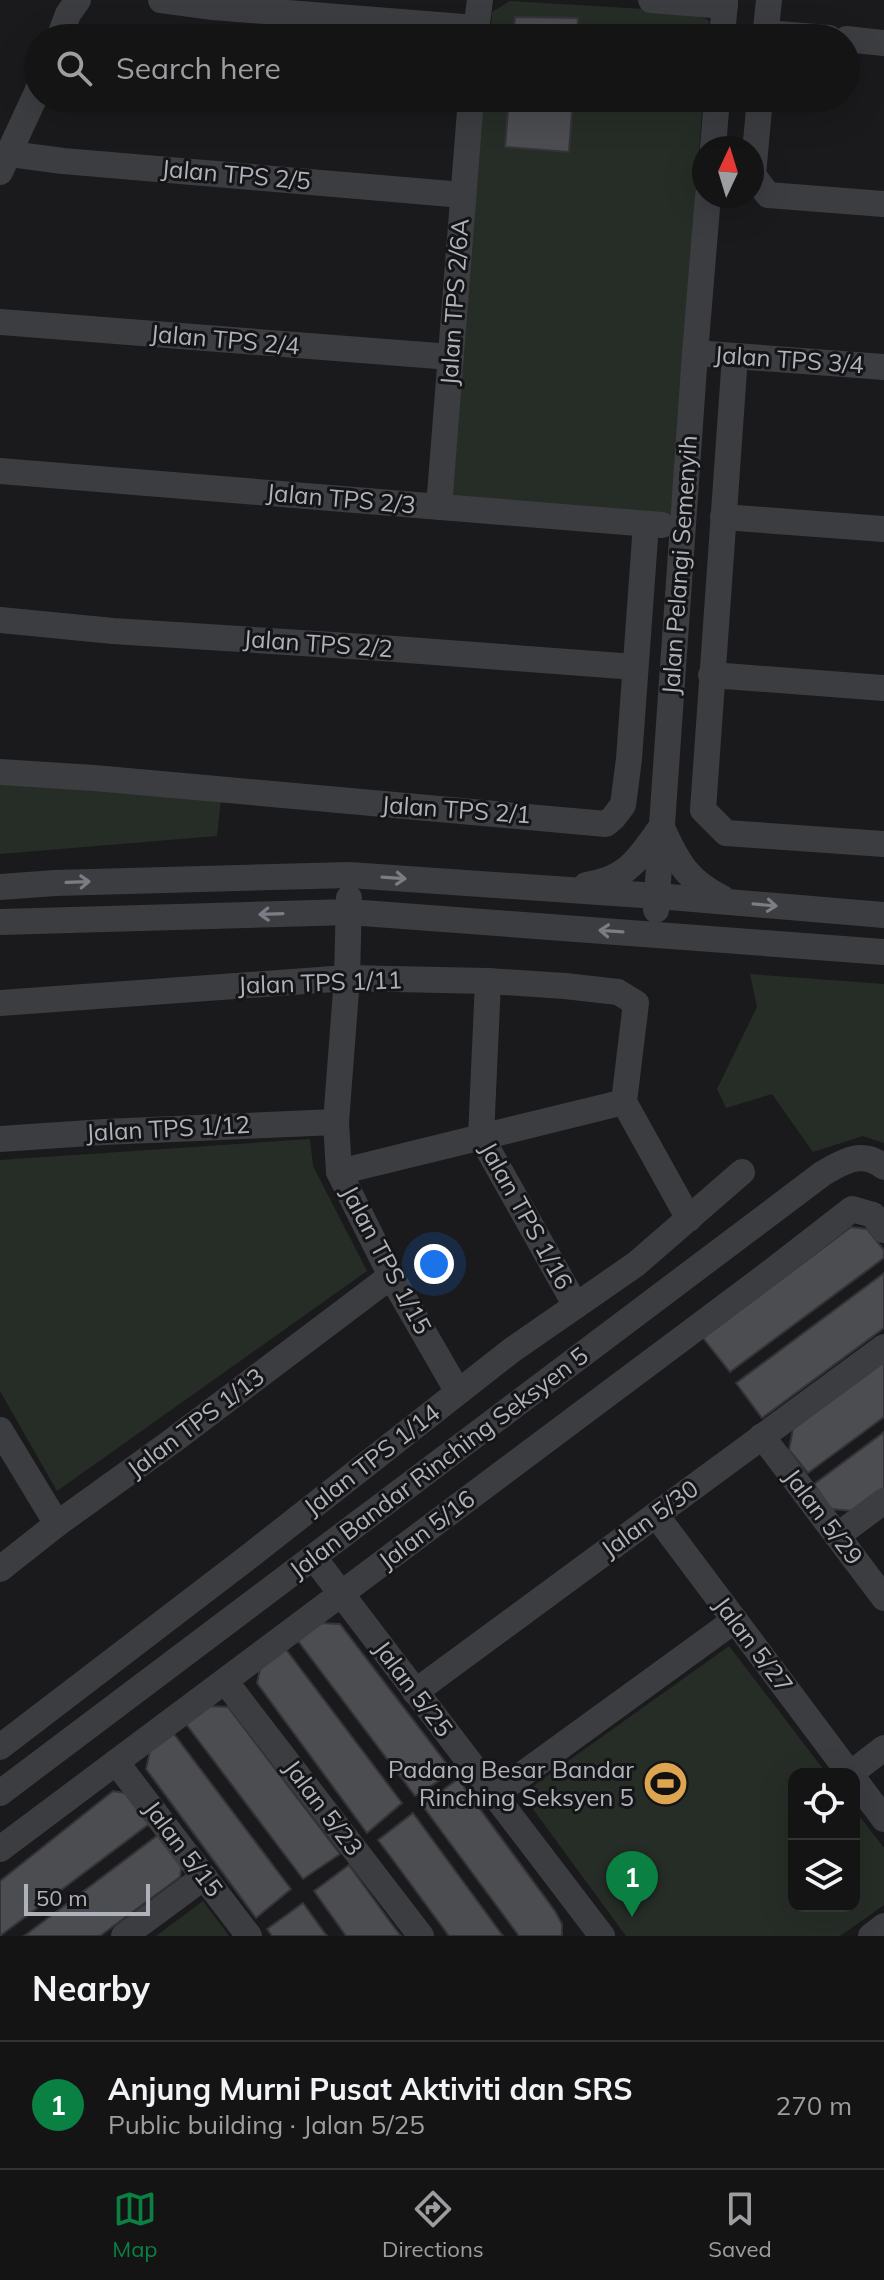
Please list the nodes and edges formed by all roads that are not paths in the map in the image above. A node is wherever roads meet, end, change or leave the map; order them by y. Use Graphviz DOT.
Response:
graph roads {
  1 [pos="78,0"];
  2 [pos="161,0"];
  3 [pos="480,0"];
  4 [pos="651,0"];
  5 [pos="769,0"];
  6 [pos="725,3"];
  7 [pos="64,24"];
  8 [pos="385,24"];
  9 [pos="477,24"];
  10 [pos="723,24"];
  11 [pos="766,24"];
  12 [pos="860,40"];
  13 [pos="884,43"];
  14 [pos="28,112"];
  15 [pos="470,112"];
  16 [pos="716,112"];
  17 [pos="759,112"];
  18 [pos="714,136"];
  19 [pos="5,163"];
  20 [pos="463,195"];
  21 [pos="884,204"];
  22 [pos="707,208"];
  23 [pos="0,322"];
  24 [pos="695,353"];
  25 [pos="735,356"];
  26 [pos="451,357"];
  27 [pos="884,367"];
  28 [pos="0,471"];
  29 [pos="439,507"];
  30 [pos="723,517"];
  31 [pos="646,524"];
  32 [pos="683,527"];
  33 [pos="884,529"];
  34 [pos="0,620"];
  35 [pos="635,667"];
  36 [pos="711,675"];
  37 [pos="884,688"];
  38 [pos="0,772"];
  39 [pos="662,826"];
  40 [pos="884,844"];
  41 [pos="349,875"];
  42 [pos="0,887"];
  43 [pos="559,890"];
  44 [pos="657,896"];
  45 [pos="731,902"];
  46 [pos="309,913"];
  47 [pos="362,913"];
  48 [pos="884,915"];
  49 [pos="0,922"];
  50 [pos="654,934"];
  51 [pos="349,947"];
  52 [pos="884,952"];
  53 [pos="347,978"];
  54 [pos="488,981"];
  55 [pos="0,1003"];
  56 [pos="624,1102"];
  57 [pos="336,1122"];
  58 [pos="481,1137"];
  59 [pos="0,1139"];
  60 [pos="884,1167"];
  61 [pos="339,1172"];
  62 [pos="742,1172"];
  63 [pos="689,1219"];
  64 [pos="884,1230"];
  65 [pos="391,1276"];
  66 [pos="576,1306"];
  67 [pos="884,1347"];
  68 [pos="458,1392"];
  69 [pos="0,1430"];
  70 [pos="762,1436"];
  71 [pos="884,1501"];
  72 [pos="656,1515"];
  73 [pos="57,1524"];
  74 [pos="837,1536"];
  75 [pos="314,1558"];
  76 [pos="0,1569"];
  77 [pos="341,1594"];
  78 [pos="884,1598"];
  79 [pos="735,1620"];
  80 [pos="225,1681"];
  81 [pos="415,1692"];
  82 [pos="0,1747"];
  83 [pos="884,1748"];
  84 [pos="116,1762"];
  85 [pos="846,1768"];
  86 [pos="858,1768"];
  87 [pos="860,1787"];
  88 [pos="0,1793"];
  89 [pos="494,1795"];
  90 [pos="884,1819"];
  91 [pos="0,1849"];
  92 [pos="204,1877"];
  93 [pos="884,1926"];
  94 [pos="124,1936"];
  95 [pos="249,1936"];
  96 [pos="421,1936"];
  97 [pos="602,1936"];
  98 [pos="871,1936"];
  1 -- 7 [label="street"];
  2 -- 8 [label="street"];
  3 -- 9 [label="street"];
  4 -- 6 [label="street"];
  5 -- 11 [label="street"];
  6 -- 10 [label="street"];
  12 -- 13 [label="street"];
  14 -- 19 [label="street"];
  15 -- 20 [label="street, Jalan TPS 2/6A"];
  16 -- 18 [label="street"];
  17 -- 21 [label="street"];
  19 -- 20 [label="street, Jalan TPS 2/5"];
  20 -- 26 [label="street, Jalan TPS 2/6A"];
  22 -- 24 [label="street, Jalan Pelangi Semenyih"];
  23 -- 26 [label="street, Jalan TPS 2/4"];
  24 -- 25 [label="street, Jalan TPS 3/4"];
  24 -- 32 [label="street, Jalan Pelangi Semenyih"];
  25 -- 27 [label="street, Jalan TPS 3/4"];
  25 -- 30 [label="street"];
  26 -- 29 [label="street, Jalan TPS 2/6A"];
  28 -- 29 [label="street, Jalan TPS 2/3"];
  29 -- 31 [label="street, Jalan TPS 2/3"];
  30 -- 33 [label="street"];
  30 -- 36 [label="street"];
  31 -- 32 [label="street, Jalan TPS 2/3"];
  31 -- 35 [label="street, Jalan TPS 2/1"];
  32 -- 39 [label="street, Jalan Pelangi Semenyih"];
  34 -- 35 [label="street, Jalan TPS 2/2"];
  35 -- 38 [label="street, Jalan TPS 2/1"];
  36 -- 37 [label="street"];
  36 -- 40 [label="street"];
  39 -- 43 [label="street"];
  39 -- 44 [label="street, Jalan Pelangi Semenyih"];
  39 -- 45 [label="street"];
  42 -- 41 [label="street, one-way"];
  41 -- 43 [label="street, one-way"];
  41 -- 47 [label="street"];
  43 -- 44 [label="street"];
  44 -- 45 [label="street"];
  44 -- 50 [label="street, Jalan Pelangi Semenyih"];
  45 -- 48 [label="street, one-way"];
  46 -- 47 [label="street"];
  46 -- 49 [label="street, one-way"];
  46 -- 51 [label="street"];
  50 -- 47 [label="street, one-way"];
  47 -- 51 [label="street"];
  50 -- 52 [label="street"];
  51 -- 53 [label="street, Jalan TPS 1/15"];
  53 -- 54 [label="street, Jalan TPS 1/11"];
  53 -- 55 [label="street, Jalan TPS 1/11"];
  53 -- 57 [label="street, Jalan TPS 1/15"];
  54 -- 56 [label="street, Jalan TPS 1/11"];
  54 -- 58 [label="street, Jalan TPS 1/16"];
  56 -- 58 [label="street"];
  56 -- 63 [label="street"];
  57 -- 59 [label="street, Jalan TPS 1/12"];
  57 -- 61 [label="street, Jalan TPS 1/15"];
  58 -- 61 [label="street"];
  58 -- 66 [label="street, Jalan TPS 1/16"];
  60 -- 75 [label="street, Jalan Bandar Rinching Seksyen 5"];
  61 -- 65 [label="street, Jalan TPS 1/15"];
  62 -- 63 [label="street, Jalan TPS 1/14"];
  63 -- 66 [label="street, Jalan TPS 1/14"];
  64 -- 77 [label="street, Jalan 5/16"];
  65 -- 68 [label="street, Jalan TPS 1/15"];
  65 -- 73 [label="street, Jalan TPS 1/13"];
  66 -- 68 [label="street, Jalan TPS 1/14"];
  67 -- 70 [label="street, Jalan 5/30"];
  68 -- 82 [label="street, Jalan TPS 1/14"];
  69 -- 73 [label="street"];
  70 -- 72 [label="street, Jalan 5/30"];
  70 -- 74 [label="street, Jalan 5/29"];
  71 -- 74 [label="street"];
  72 -- 79 [label="street, Jalan 5/27"];
  72 -- 81 [label="street, Jalan 5/30"];
  73 -- 76 [label="street, Jalan TPS 1/13"];
  74 -- 78 [label="street, Jalan 5/29"];
  75 -- 77 [label="street, Jalan 5/25"];
  75 -- 88 [label="street, Jalan Bandar Rinching Seksyen 5"];
  77 -- 80 [label="street, Jalan 5/16"];
  77 -- 81 [label="street, Jalan 5/25"];
  79 -- 85 [label="street, Jalan 5/27"];
  79 -- 89 [label="street"];
  80 -- 84 [label="street, Jalan 5/16"];
  80 -- 96 [label="street, Jalan 5/23"];
  81 -- 89 [label="street, Jalan 5/25"];
  83 -- 86 [label="street"];
  84 -- 91 [label="street, Jalan 5/16"];
  84 -- 92 [label="street, Jalan 5/15"];
  87 -- 90 [label="street"];
  89 -- 97 [label="street, Jalan 5/25"];
  92 -- 94 [label="street"];
  92 -- 95 [label="street, Jalan 5/15"];
  93 -- 98 [label="street"];
}
